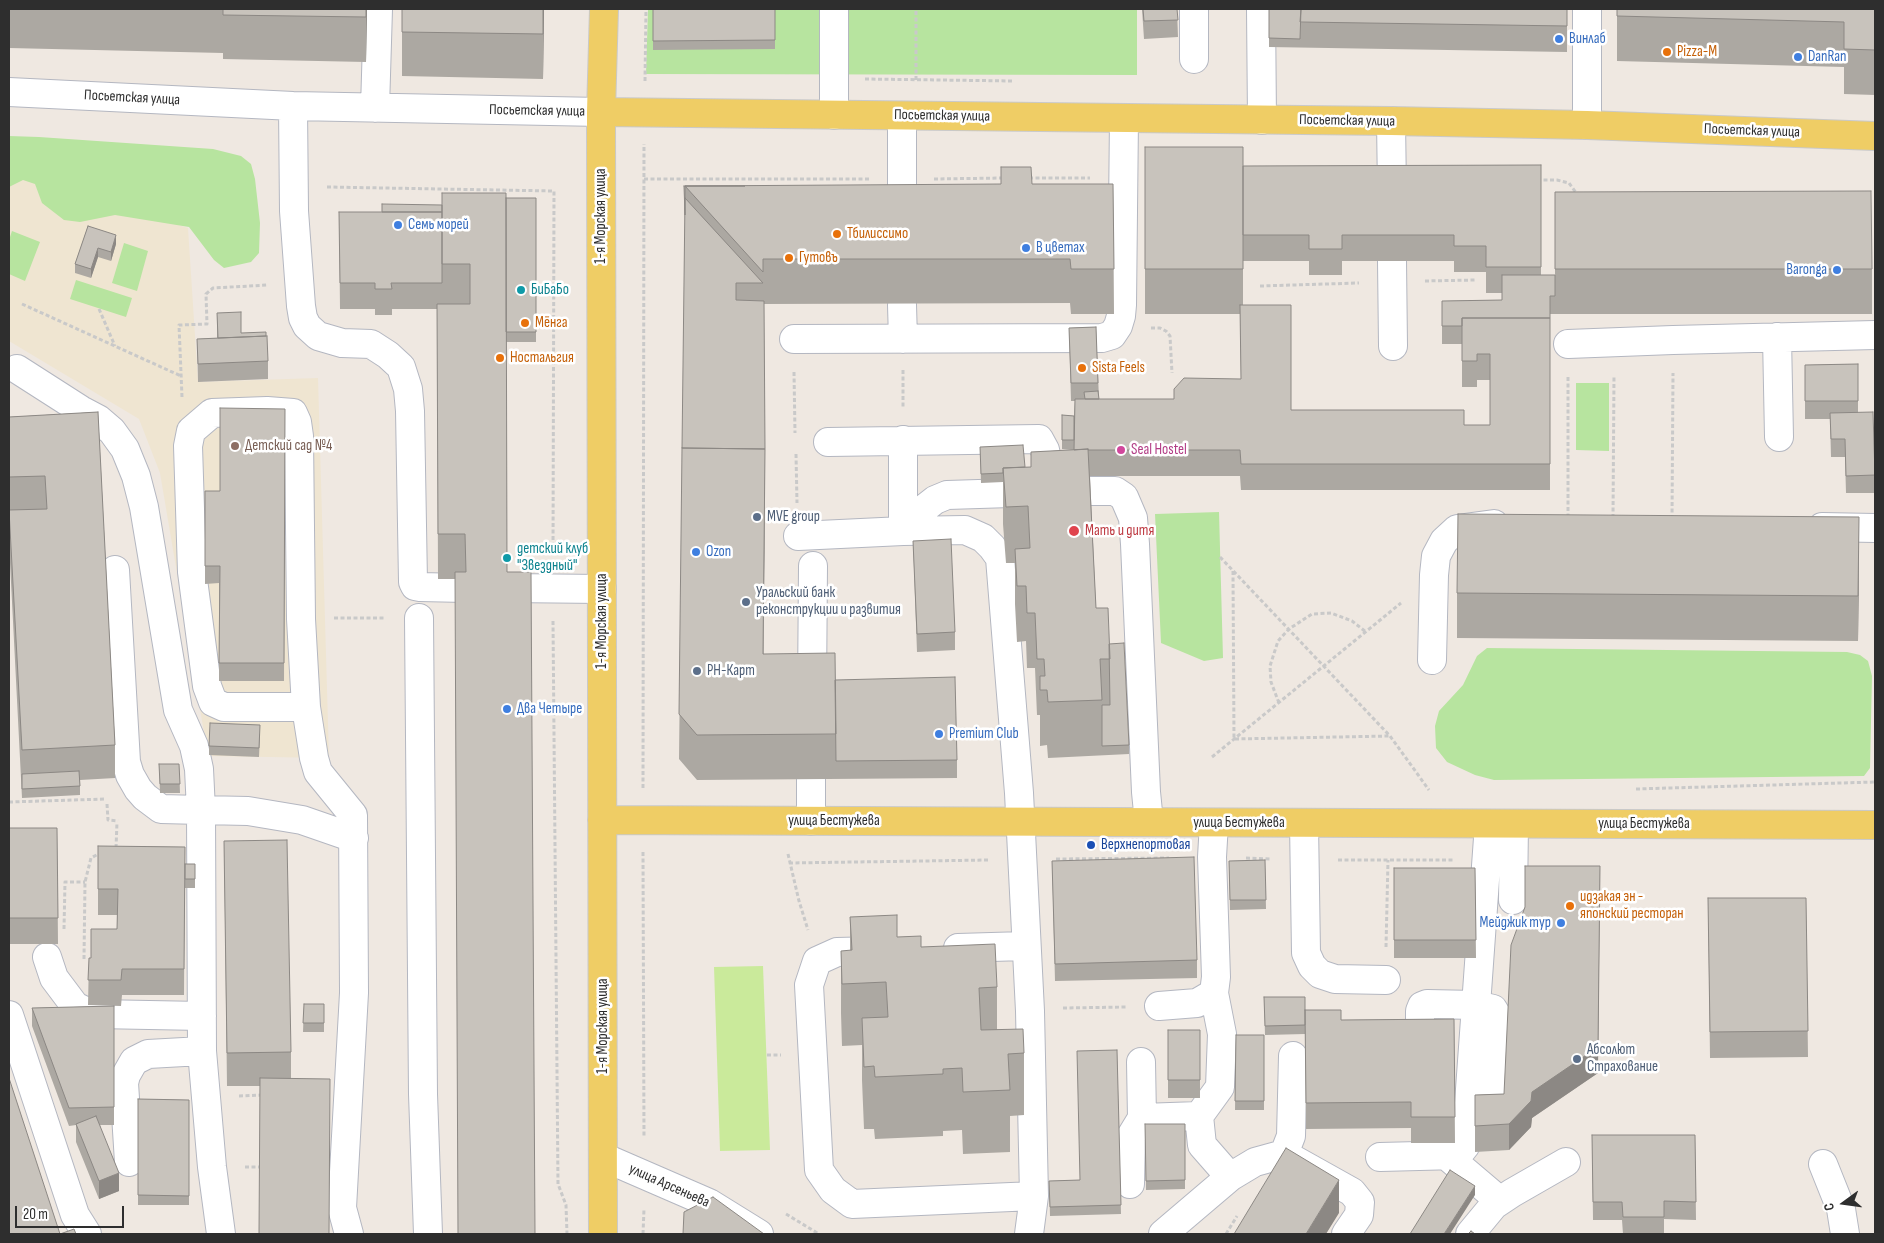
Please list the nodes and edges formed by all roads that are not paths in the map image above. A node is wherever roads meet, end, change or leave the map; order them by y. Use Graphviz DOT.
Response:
graph roads {
  1 [pos="378,9"];
  2 [pos="604,9"];
  3 [pos="834,9"];
  4 [pos="1194,9"];
  5 [pos="1261,9"];
  6 [pos="1587,9"];
  7 [pos="1194,59"];
  8 [pos="9,92"];
  9 [pos="293,106"];
  10 [pos="375,108"];
  11 [pos="601,112"];
  12 [pos="834,115"];
  13 [pos="902,116"];
  14 [pos="1124,118"];
  15 [pos="1262,120"];
  16 [pos="1392,121"];
  17 [pos="1587,126"];
  18 [pos="1875,136"];
  19 [pos="1392,192"];
  20 [pos="902,229"];
  21 [pos="1392,261"];
  22 [pos="902,305"];
  23 [pos="1875,335"];
  24 [pos="1777,337"];
  25 [pos="794,339"];
  26 [pos="903,339"];
  27 [pos="1568,344"];
  28 [pos="1393,346"];
  29 [pos="17,369"];
  30 [pos="1779,437"];
  31 [pos="903,440"];
  32 [pos="828,442"];
  33 [pos="1011,493"];
  34 [pos="1519,524"];
  35 [pos="1798,527"];
  36 [pos="1875,528"];
  37 [pos="903,531"];
  38 [pos="798,536"];
  39 [pos="813,566"];
  40 [pos="115,570"];
  41 [pos="465,588"];
  42 [pos="507,588"];
  43 [pos="602,589"];
  44 [pos="419,618"];
  45 [pos="1432,660"];
  46 [pos="812,698"];
  47 [pos="306,707"];
  48 [pos="812,779"];
  49 [pos="201,810"];
  50 [pos="602,820"];
  51 [pos="798,821"];
  52 [pos="1020,822"];
  53 [pos="1149,822"];
  54 [pos="1214,823"];
  55 [pos="1304,823"];
  56 [pos="1502,824"];
  57 [pos="1875,825"];
  58 [pos="354,838"];
  59 [pos="1514,900"];
  60 [pos="1026,946"];
  61 [pos="936,949"];
  62 [pos="897,950"];
  63 [pos="47,957"];
  64 [pos="1386,980"];
  65 [pos="1214,993"];
  66 [pos="1476,1005"];
  67 [pos="1159,1006"];
  68 [pos="9,1015"];
  69 [pos="154,1015"];
  70 [pos="202,1016"];
  71 [pos="1420,1029"];
  72 [pos="195,1051"];
  73 [pos="1293,1056"];
  74 [pos="1141,1062"];
  75 [pos="1492,1097"];
  76 [pos="1199,1116"];
  77 [pos="1142,1118"];
  78 [pos="1284,1154"];
  79 [pos="1447,1156"];
  80 [pos="603,1157"];
  81 [pos="1380,1157"];
  82 [pos="129,1162"];
  83 [pos="1566,1162"];
  84 [pos="1823,1164"];
  85 [pos="1230,1177"];
  86 [pos="1130,1184"];
  87 [pos="1034,1196"];
  88 [pos="1500,1201"];
  89 [pos="87,1234"];
  90 [pos="221,1234"];
  91 [pos="349,1234"];
  92 [pos="428,1234"];
  93 [pos="603,1234"];
  94 [pos="760,1234"];
  95 [pos="1029,1234"];
  96 [pos="1163,1234"];
  97 [pos="1346,1234"];
  98 [pos="1470,1234"];
  99 [pos="1845,1234"];
  1 -- 10 [label="street"];
  2 -- 11 [label="main road, 1-я Морская улица"];
  3 -- 12 [label="street"];
  4 -- 7 [label="street"];
  5 -- 15 [label="street"];
  6 -- 17 [label="street"];
  8 -- 9 [label="street, Посьетская улица"];
  9 -- 10 [label="street, Посьетская улица"];
  9 -- 41 [label="street"];
  10 -- 11 [label="street, Посьетская улица"];
  11 -- 12 [label="main road, Посьетская улица"];
  11 -- 43 [label="main road, 1-я Морская улица"];
  12 -- 13 [label="main road, Посьетская улица"];
  13 -- 14 [label="main road, Посьетская улица"];
  13 -- 20 [label="street"];
  14 -- 15 [label="main road, Посьетская улица"];
  14 -- 26 [label="street"];
  15 -- 16 [label="main road, Посьетская улица"];
  16 -- 17 [label="main road, Посьетская улица"];
  16 -- 19 [label="street"];
  17 -- 18 [label="main road, Посьетская улица"];
  21 -- 28 [label="street"];
  22 -- 26 [label="street"];
  23 -- 24 [label="street"];
  24 -- 27 [label="street"];
  24 -- 30 [label="street"];
  25 -- 26 [label="street"];
  29 -- 49 [label="street"];
  31 -- 32 [label="street"];
  31 -- 37 [label="street"];
  31 -- 53 [label="street"];
  33 -- 37 [label="street"];
  34 -- 45 [label="street"];
  35 -- 36 [label="street"];
  37 -- 38 [label="street"];
  37 -- 52 [label="street"];
  39 -- 46 [label="street"];
  40 -- 49 [label="street"];
  42 -- 43 [label="street"];
  43 -- 50 [label="main road, 1-я Морская улица"];
  44 -- 92 [label="street"];
  47 -- 47 [label="street"];
  47 -- 58 [label="street"];
  48 -- 51 [label="street"];
  49 -- 58 [label="street"];
  49 -- 70 [label="street"];
  50 -- 51 [label="main road, улица Бестужева"];
  50 -- 80 [label="main road, 1-я Морская улица"];
  51 -- 52 [label="main road, улица Бестужева"];
  52 -- 53 [label="main road, улица Бестужева"];
  52 -- 60 [label="street"];
  53 -- 54 [label="main road, улица Бестужева"];
  54 -- 55 [label="main road, улица Бестужева"];
  54 -- 65 [label="street"];
  55 -- 56 [label="main road, улица Бестужева"];
  55 -- 64 [label="street"];
  56 -- 57 [label="main road, улица Бестужева"];
  56 -- 59 [label="street"];
  56 -- 66 [label="street"];
  58 -- 91 [label="street"];
  60 -- 61 [label="street"];
  60 -- 87 [label="street"];
  62 -- 87 [label="street"];
  63 -- 69 [label="street"];
  65 -- 67 [label="street"];
  65 -- 76 [label="street"];
  66 -- 71 [label="street"];
  66 -- 75 [label="street"];
  66 -- 79 [label="street"];
  68 -- 89 [label="street"];
  69 -- 70 [label="street"];
  69 -- 72 [label="street"];
  70 -- 72 [label="street"];
  72 -- 82 [label="street"];
  72 -- 90 [label="street"];
  73 -- 78 [label="street"];
  74 -- 77 [label="street"];
  76 -- 77 [label="street"];
  76 -- 85 [label="street"];
  77 -- 86 [label="street"];
  78 -- 85 [label="street"];
  78 -- 97 [label="street"];
  79 -- 81 [label="street"];
  79 -- 88 [label="street"];
  80 -- 93 [label="main road, 1-я Морская улица"];
  80 -- 94 [label="street, улица Арсеньева"];
  83 -- 88 [label="street"];
  84 -- 99 [label="street"];
  85 -- 96 [label="street"];
  87 -- 95 [label="street"];
  88 -- 98 [label="street"];
}
